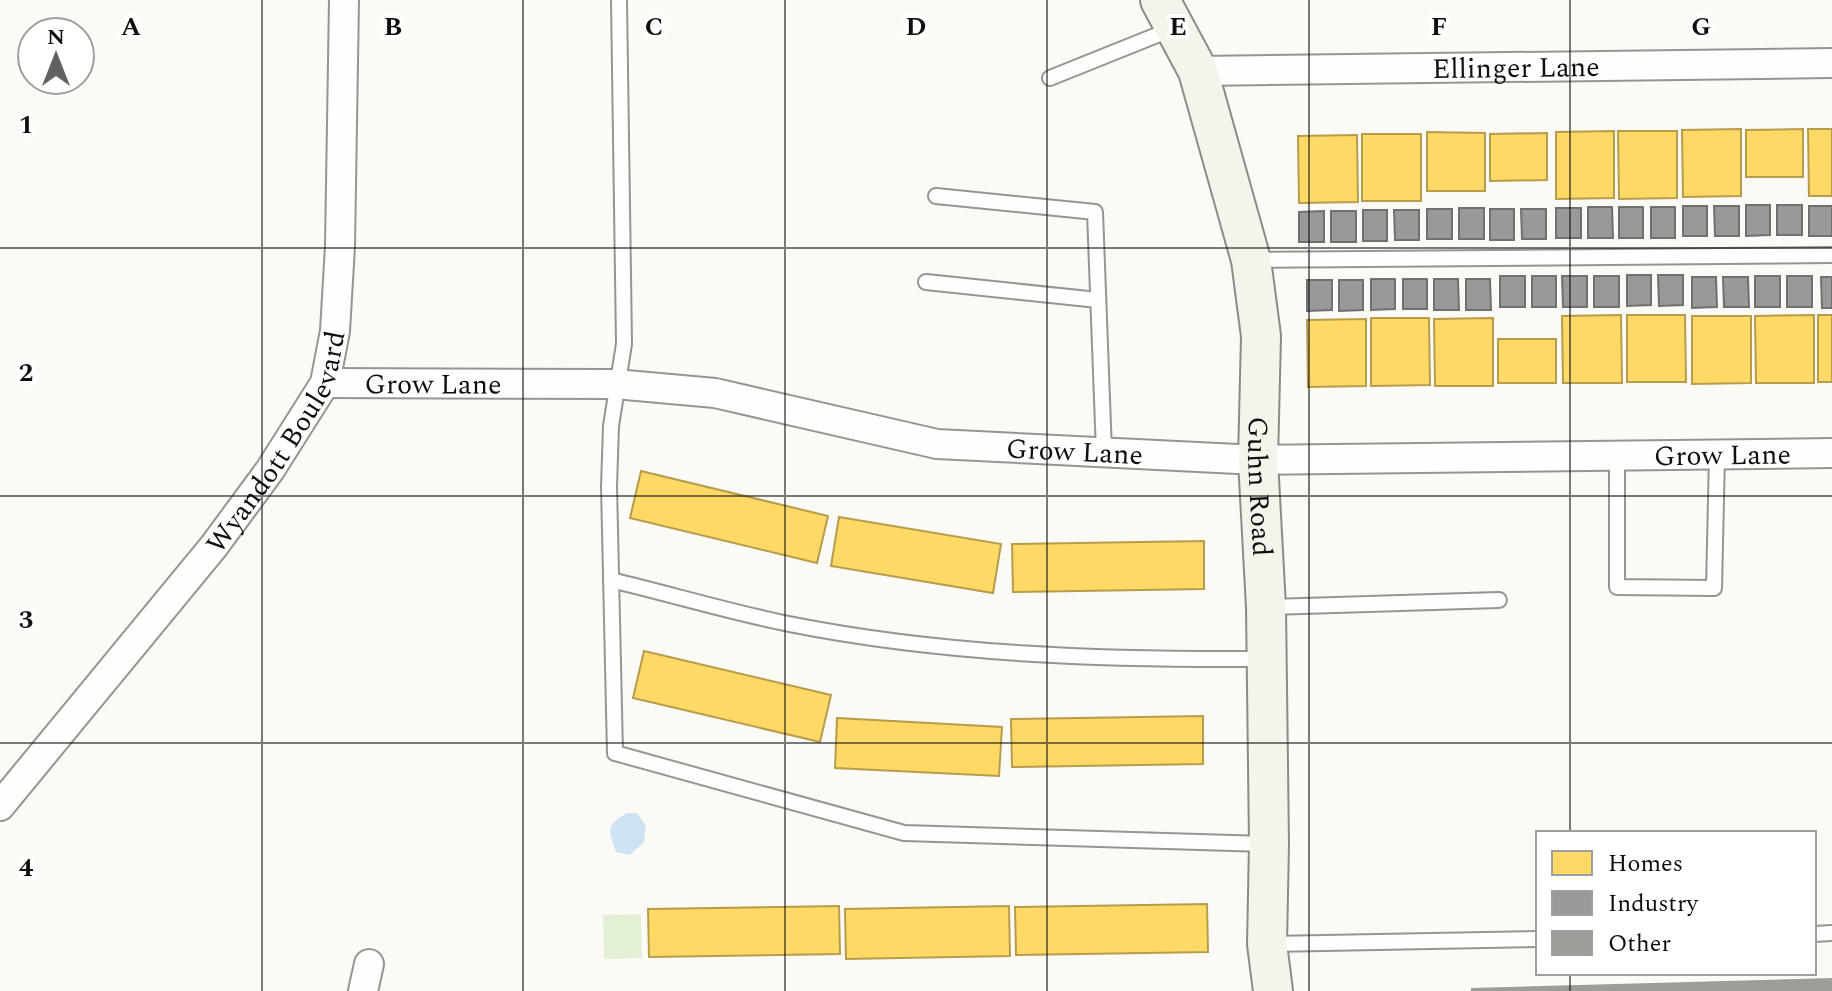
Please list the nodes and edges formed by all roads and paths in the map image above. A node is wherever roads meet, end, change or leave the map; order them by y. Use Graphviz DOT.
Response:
graph roads {
  1 [pos="344,0"];
  2 [pos="619,0"];
  3 [pos="1168,14"];
  4 [pos="1832,63"];
  5 [pos="1198,71"];
  6 [pos="1050,78"];
  7 [pos="936,196"];
  8 [pos="1832,255"];
  9 [pos="1251,260"];
  10 [pos="926,282"];
  11 [pos="1098,300"];
  12 [pos="325,383"];
  13 [pos="615,384"];
  14 [pos="1104,452"];
  15 [pos="1832,453"];
  16 [pos="1717,455"];
  17 [pos="1617,456"];
  18 [pos="1258,460"];
  19 [pos="611,580"];
  20 [pos="1499,600"];
  21 [pos="1266,607"];
  22 [pos="1267,659"];
  23 [pos="4,793"];
  24 [pos="1269,844"];
  25 [pos="1536,939"];
  26 [pos="1267,944"];
  27 [pos="1273,991"];
  1 -- 12 [label="street, Wyandott Boulevard"];
  2 -- 13 [label="lane"];
  3 -- 5 [label="street, Guhn Road"];
  3 -- 6 [label="lane"];
  4 -- 5 [label="street, Ellinger Lane"];
  5 -- 9 [label="street, Guhn Road"];
  7 -- 11 [label="lane"];
  8 -- 9 [label="lane"];
  9 -- 18 [label="street, Guhn Road"];
  10 -- 11 [label="lane"];
  11 -- 14 [label="lane"];
  12 -- 13 [label="street, Grow Lane"];
  12 -- 23 [label="street, Wyandott Boulevard"];
  13 -- 14 [label="street, Grow Lane"];
  13 -- 19 [label="lane"];
  14 -- 18 [label="street, Grow Lane"];
  15 -- 16 [label="street, Grow Lane"];
  16 -- 17 [label="street, Grow Lane"];
  16 -- 17 [label="lane"];
  17 -- 18 [label="street, Grow Lane"];
  18 -- 21 [label="street, Guhn Road"];
  19 -- 22 [label="lane"];
  19 -- 24 [label="lane"];
  20 -- 21 [label="lane"];
  21 -- 22 [label="street, Guhn Road"];
  22 -- 24 [label="street, Guhn Road"];
  24 -- 26 [label="street, Guhn Road"];
  25 -- 26 [label="lane"];
  26 -- 27 [label="street, Guhn Road"];
}
